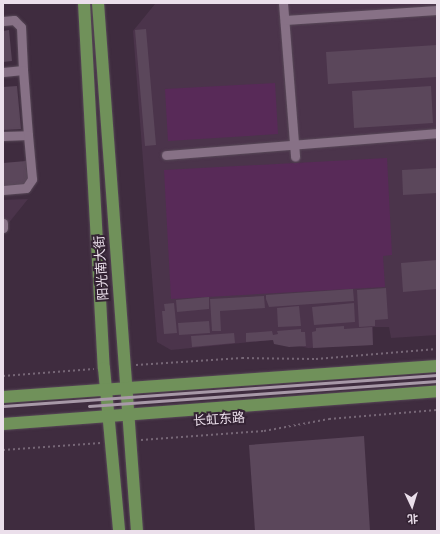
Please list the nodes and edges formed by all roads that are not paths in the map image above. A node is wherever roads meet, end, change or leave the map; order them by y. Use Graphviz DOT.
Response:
graph roads {
  1 [pos="84,3"];
  2 [pos="98,3"];
  3 [pos="284,3"];
  4 [pos="389,3"];
  5 [pos="437,10"];
  6 [pos="389,13"];
  7 [pos="285,20"];
  8 [pos="3,21"];
  9 [pos="23,70"];
  10 [pos="3,72"];
  11 [pos="437,133"];
  12 [pos="28,135"];
  13 [pos="3,136"];
  14 [pos="294,146"];
  15 [pos="166,155"];
  16 [pos="295,158"];
  17 [pos="3,190"];
  18 [pos="3,223"];
  19 [pos="3,228"];
  20 [pos="437,366"];
  21 [pos="126,389"];
  22 [pos="106,390"];
  23 [pos="437,391"];
  24 [pos="3,397"];
  25 [pos="128,414"];
  26 [pos="109,415"];
  27 [pos="3,424"];
  28 [pos="119,531"];
  29 [pos="137,531"];
  1 -- 22 [label="main road, 阳光南大街"];
  2 -- 21 [label="main road, 阳光南大街"];
  3 -- 7 [label="street"];
  4 -- 6 [label="street"];
  5 -- 6 [label="street"];
  6 -- 7 [label="street"];
  7 -- 14 [label="street"];
  8 -- 9 [label="street"];
  9 -- 10 [label="street"];
  9 -- 12 [label="street"];
  11 -- 14 [label="street"];
  12 -- 13 [label="street"];
  12 -- 17 [label="street"];
  14 -- 15 [label="street"];
  14 -- 16 [label="street"];
  18 -- 19 [label="street"];
  20 -- 21 [label="main road"];
  21 -- 22 [label="main road"];
  21 -- 25 [label="main road, 阳光南大街"];
  22 -- 24 [label="main road"];
  22 -- 26 [label="main road, 阳光南大街"];
  23 -- 25 [label="main road, 长虹东路"];
  25 -- 26 [label="main road, 长虹东路"];
  25 -- 29 [label="main road, 阳光南大街"];
  26 -- 27 [label="main road, 长虹东路"];
  26 -- 28 [label="main road, 阳光南大街"];
}
